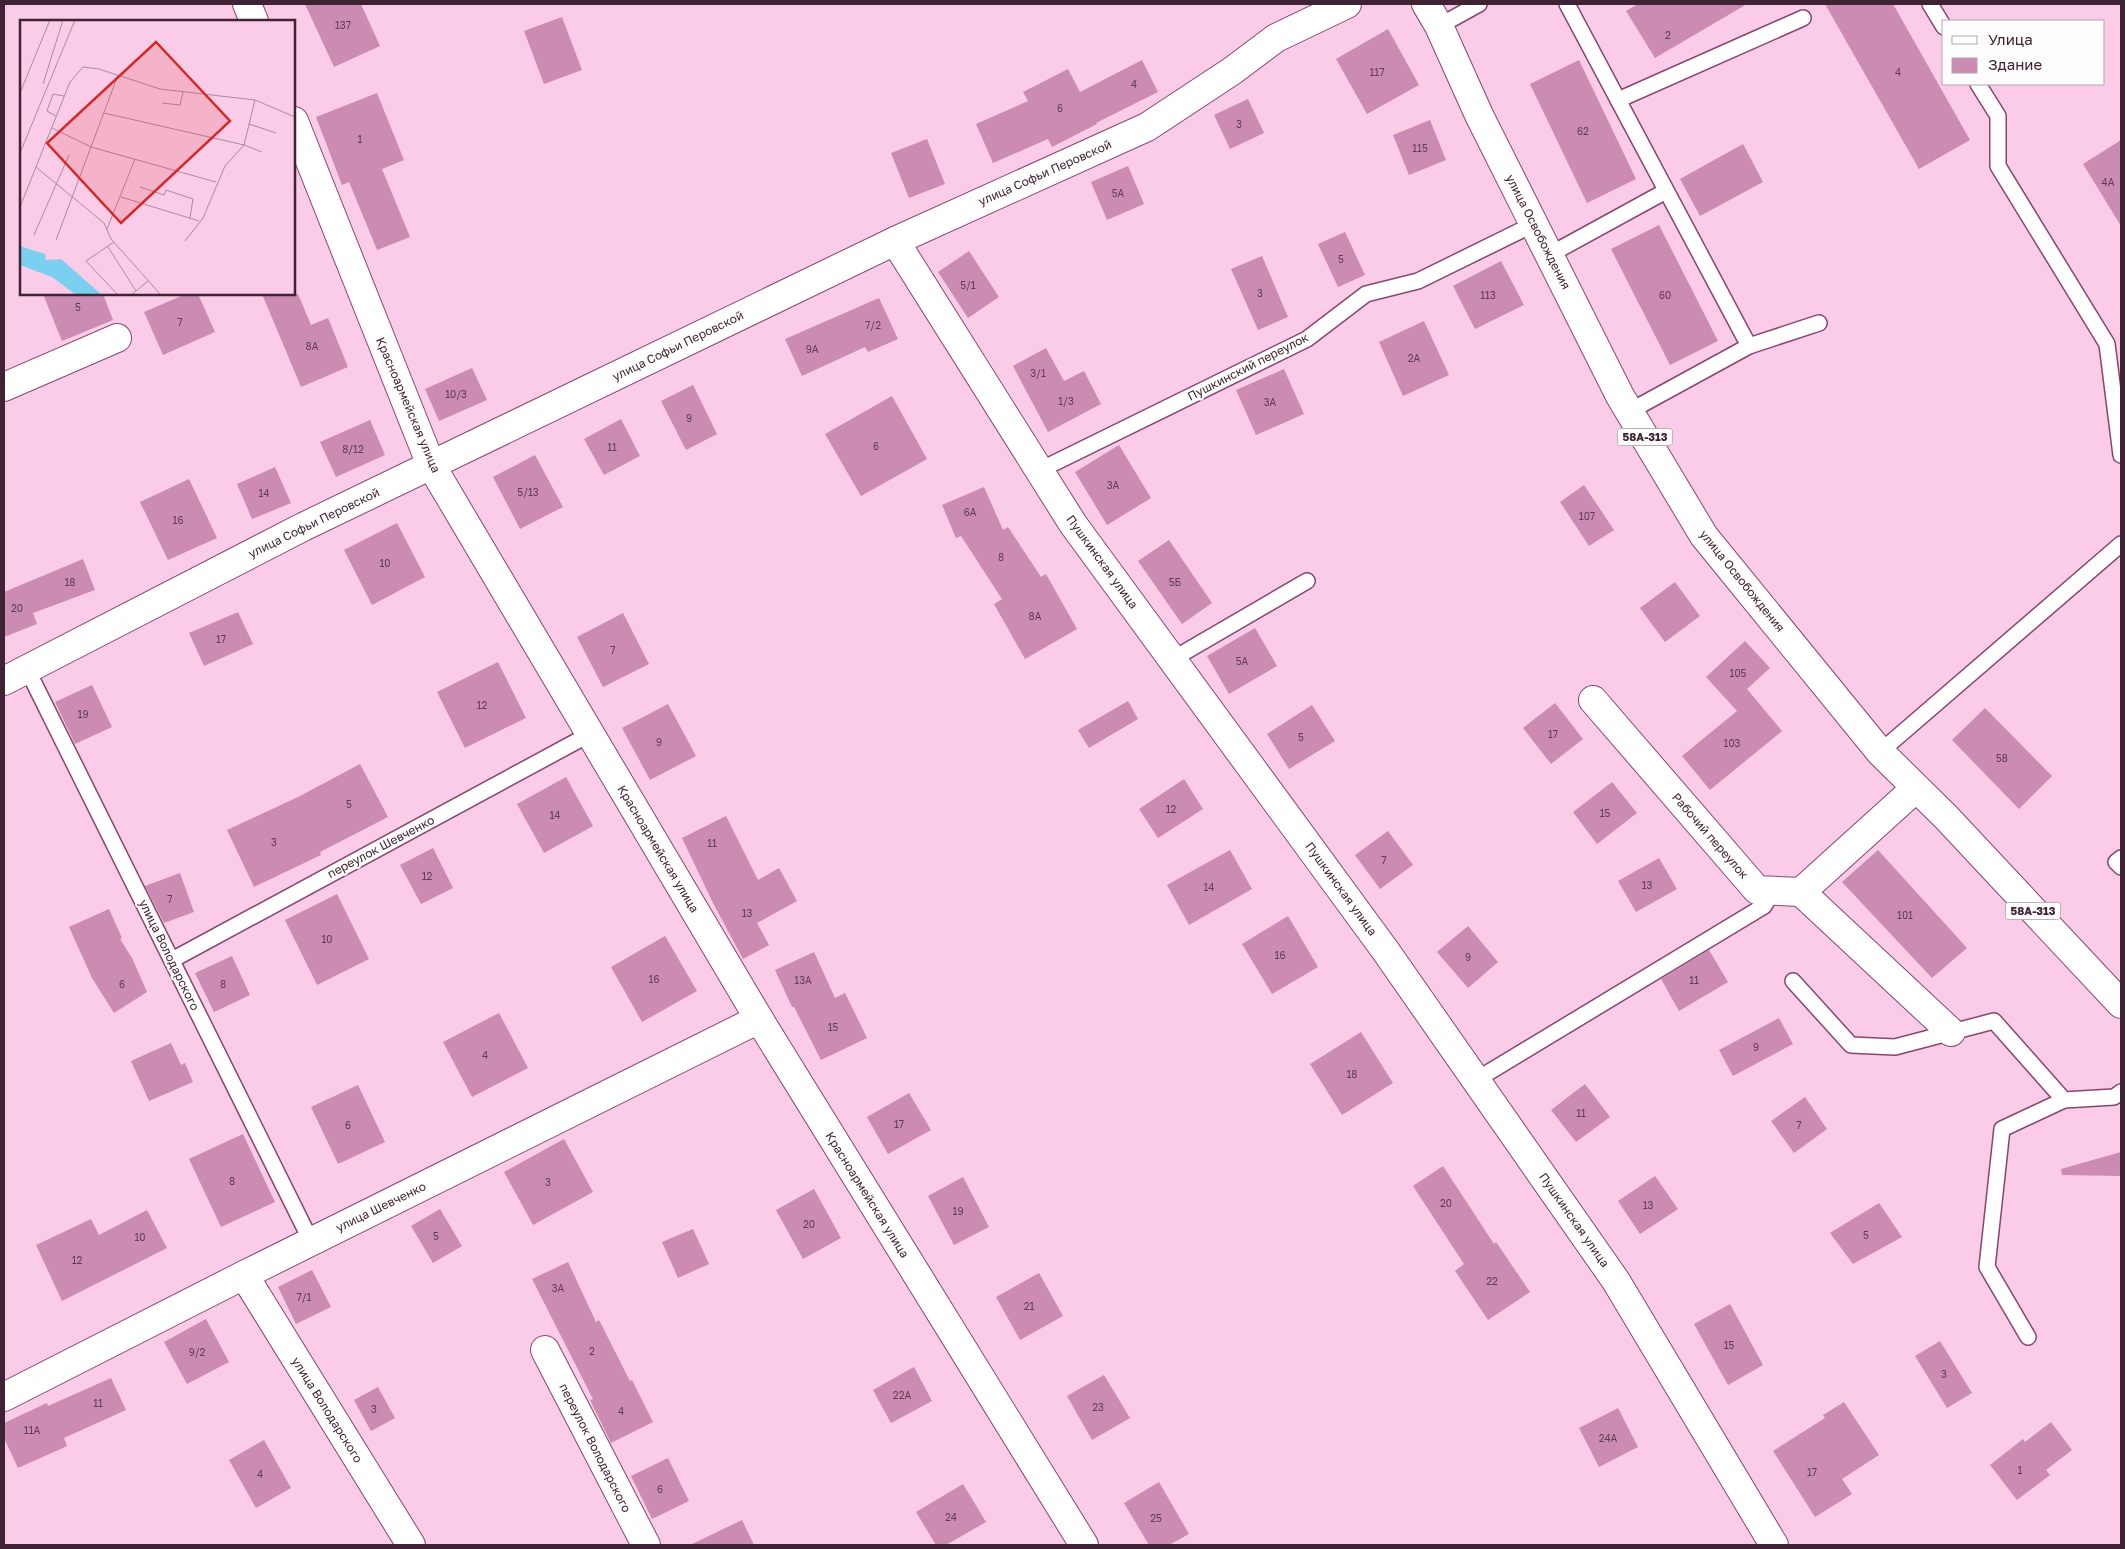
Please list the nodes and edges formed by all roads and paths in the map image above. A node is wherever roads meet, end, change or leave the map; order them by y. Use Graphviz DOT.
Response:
graph roads {
  1 [pos="247,4"];
  2 [pos="1347,4"];
  3 [pos="1479,4"];
  4 [pos="1567,4"];
  5 [pos="1930,4"];
  6 [pos="1433,15"];
  7 [pos="1803,18"];
  8 [pos="254,20"];
  9 [pos="1942,24"];
  10 [pos="1979,85"];
  11 [pos="1618,100"];
  12 [pos="295,123"];
  13 [pos="1666,191"];
  14 [pos="1534,224"];
  15 [pos="895,241"];
  16 [pos="1549,255"];
  17 [pos="1820,323"];
  18 [pos="117,338"];
  19 [pos="1749,346"];
  20 [pos="4,387"];
  21 [pos="1630,411"];
  22 [pos="2121,455"];
  23 [pos="431,465"];
  24 [pos="1040,470"];
  25 [pos="2121,544"];
  26 [pos="1307,581"];
  27 [pos="1173,659"];
  28 [pos="15,675"];
  29 [pos="1592,700"];
  30 [pos="590,734"];
  31 [pos="1880,752"];
  32 [pos="1916,788"];
  33 [pos="2121,858"];
  34 [pos="2121,868"];
  35 [pos="1773,891"];
  36 [pos="1801,892"];
  37 [pos="172,960"];
  38 [pos="1793,982"];
  39 [pos="2121,1004"];
  40 [pos="759,1019"];
  41 [pos="1951,1032"];
  42 [pos="1476,1080"];
  43 [pos="2121,1092"];
  44 [pos="2064,1100"];
  45 [pos="312,1241"];
  46 [pos="244,1275"];
  47 [pos="2028,1337"];
  48 [pos="545,1350"];
  49 [pos="4,1397"];
  50 [pos="411,1545"];
  51 [pos="646,1545"];
  52 [pos="1084,1545"];
  53 [pos="1774,1545"];
  1 -- 8 [label="street"];
  2 -- 15 [label="street, улица Софьи Перовской"];
  3 -- 6 [label="lane"];
  4 -- 11 [label="lane"];
  5 -- 9 [label="lane"];
  6 -- 14 [label="street, улица Освобождения / 58А-313"];
  7 -- 11 [label="lane"];
  10 -- 22 [label="lane"];
  11 -- 13 [label="lane"];
  12 -- 23 [label="street, Красноармейская улица"];
  13 -- 16 [label="lane"];
  13 -- 19 [label="lane"];
  14 -- 16 [label="street, улица Освобождения / 58А-313"];
  14 -- 24 [label="lane, Пушкинский переулок"];
  15 -- 23 [label="street, улица Софьи Перовской"];
  15 -- 24 [label="street, Пушкинская улица"];
  16 -- 21 [label="street, улица Освобождения / 58А-313"];
  17 -- 19 [label="lane"];
  18 -- 20 [label="street"];
  19 -- 21 [label="lane"];
  21 -- 31 [label="street, улица Освобождения / 58А-313"];
  23 -- 28 [label="street, улица Софьи Перовской"];
  23 -- 30 [label="street, Красноармейская улица"];
  24 -- 27 [label="street, Пушкинская улица"];
  25 -- 31 [label="lane"];
  26 -- 27 [label="lane"];
  27 -- 42 [label="street, Пушкинская улица"];
  28 -- 37 [label="lane, улица Володарского"];
  29 -- 35 [label="street, Рабочий переулок"];
  30 -- 37 [label="lane, переулок Шевченко"];
  30 -- 40 [label="street, Красноармейская улица"];
  31 -- 32 [label="street, улица Освобождения / 58А-313"];
  32 -- 36 [label="street"];
  32 -- 39 [label="street, улица Освобождения / 58А-313"];
  33 -- 34 [label="lane"];
  35 -- 36 [label="street, Рабочий переулок"];
  35 -- 42 [label="lane"];
  36 -- 41 [label="street"];
  37 -- 45 [label="lane, улица Володарского"];
  38 -- 41 [label="lane"];
  40 -- 45 [label="street, улица Шевченко"];
  40 -- 52 [label="street, Красноармейская улица"];
  41 -- 44 [label="lane"];
  42 -- 53 [label="street, Пушкинская улица"];
  43 -- 44 [label="lane"];
  44 -- 47 [label="lane"];
  45 -- 46 [label="street, улица Шевченко"];
  46 -- 49 [label="street, улица Шевченко"];
  46 -- 50 [label="street, улица Володарского"];
  48 -- 51 [label="street, переулок Володарского"];
}
